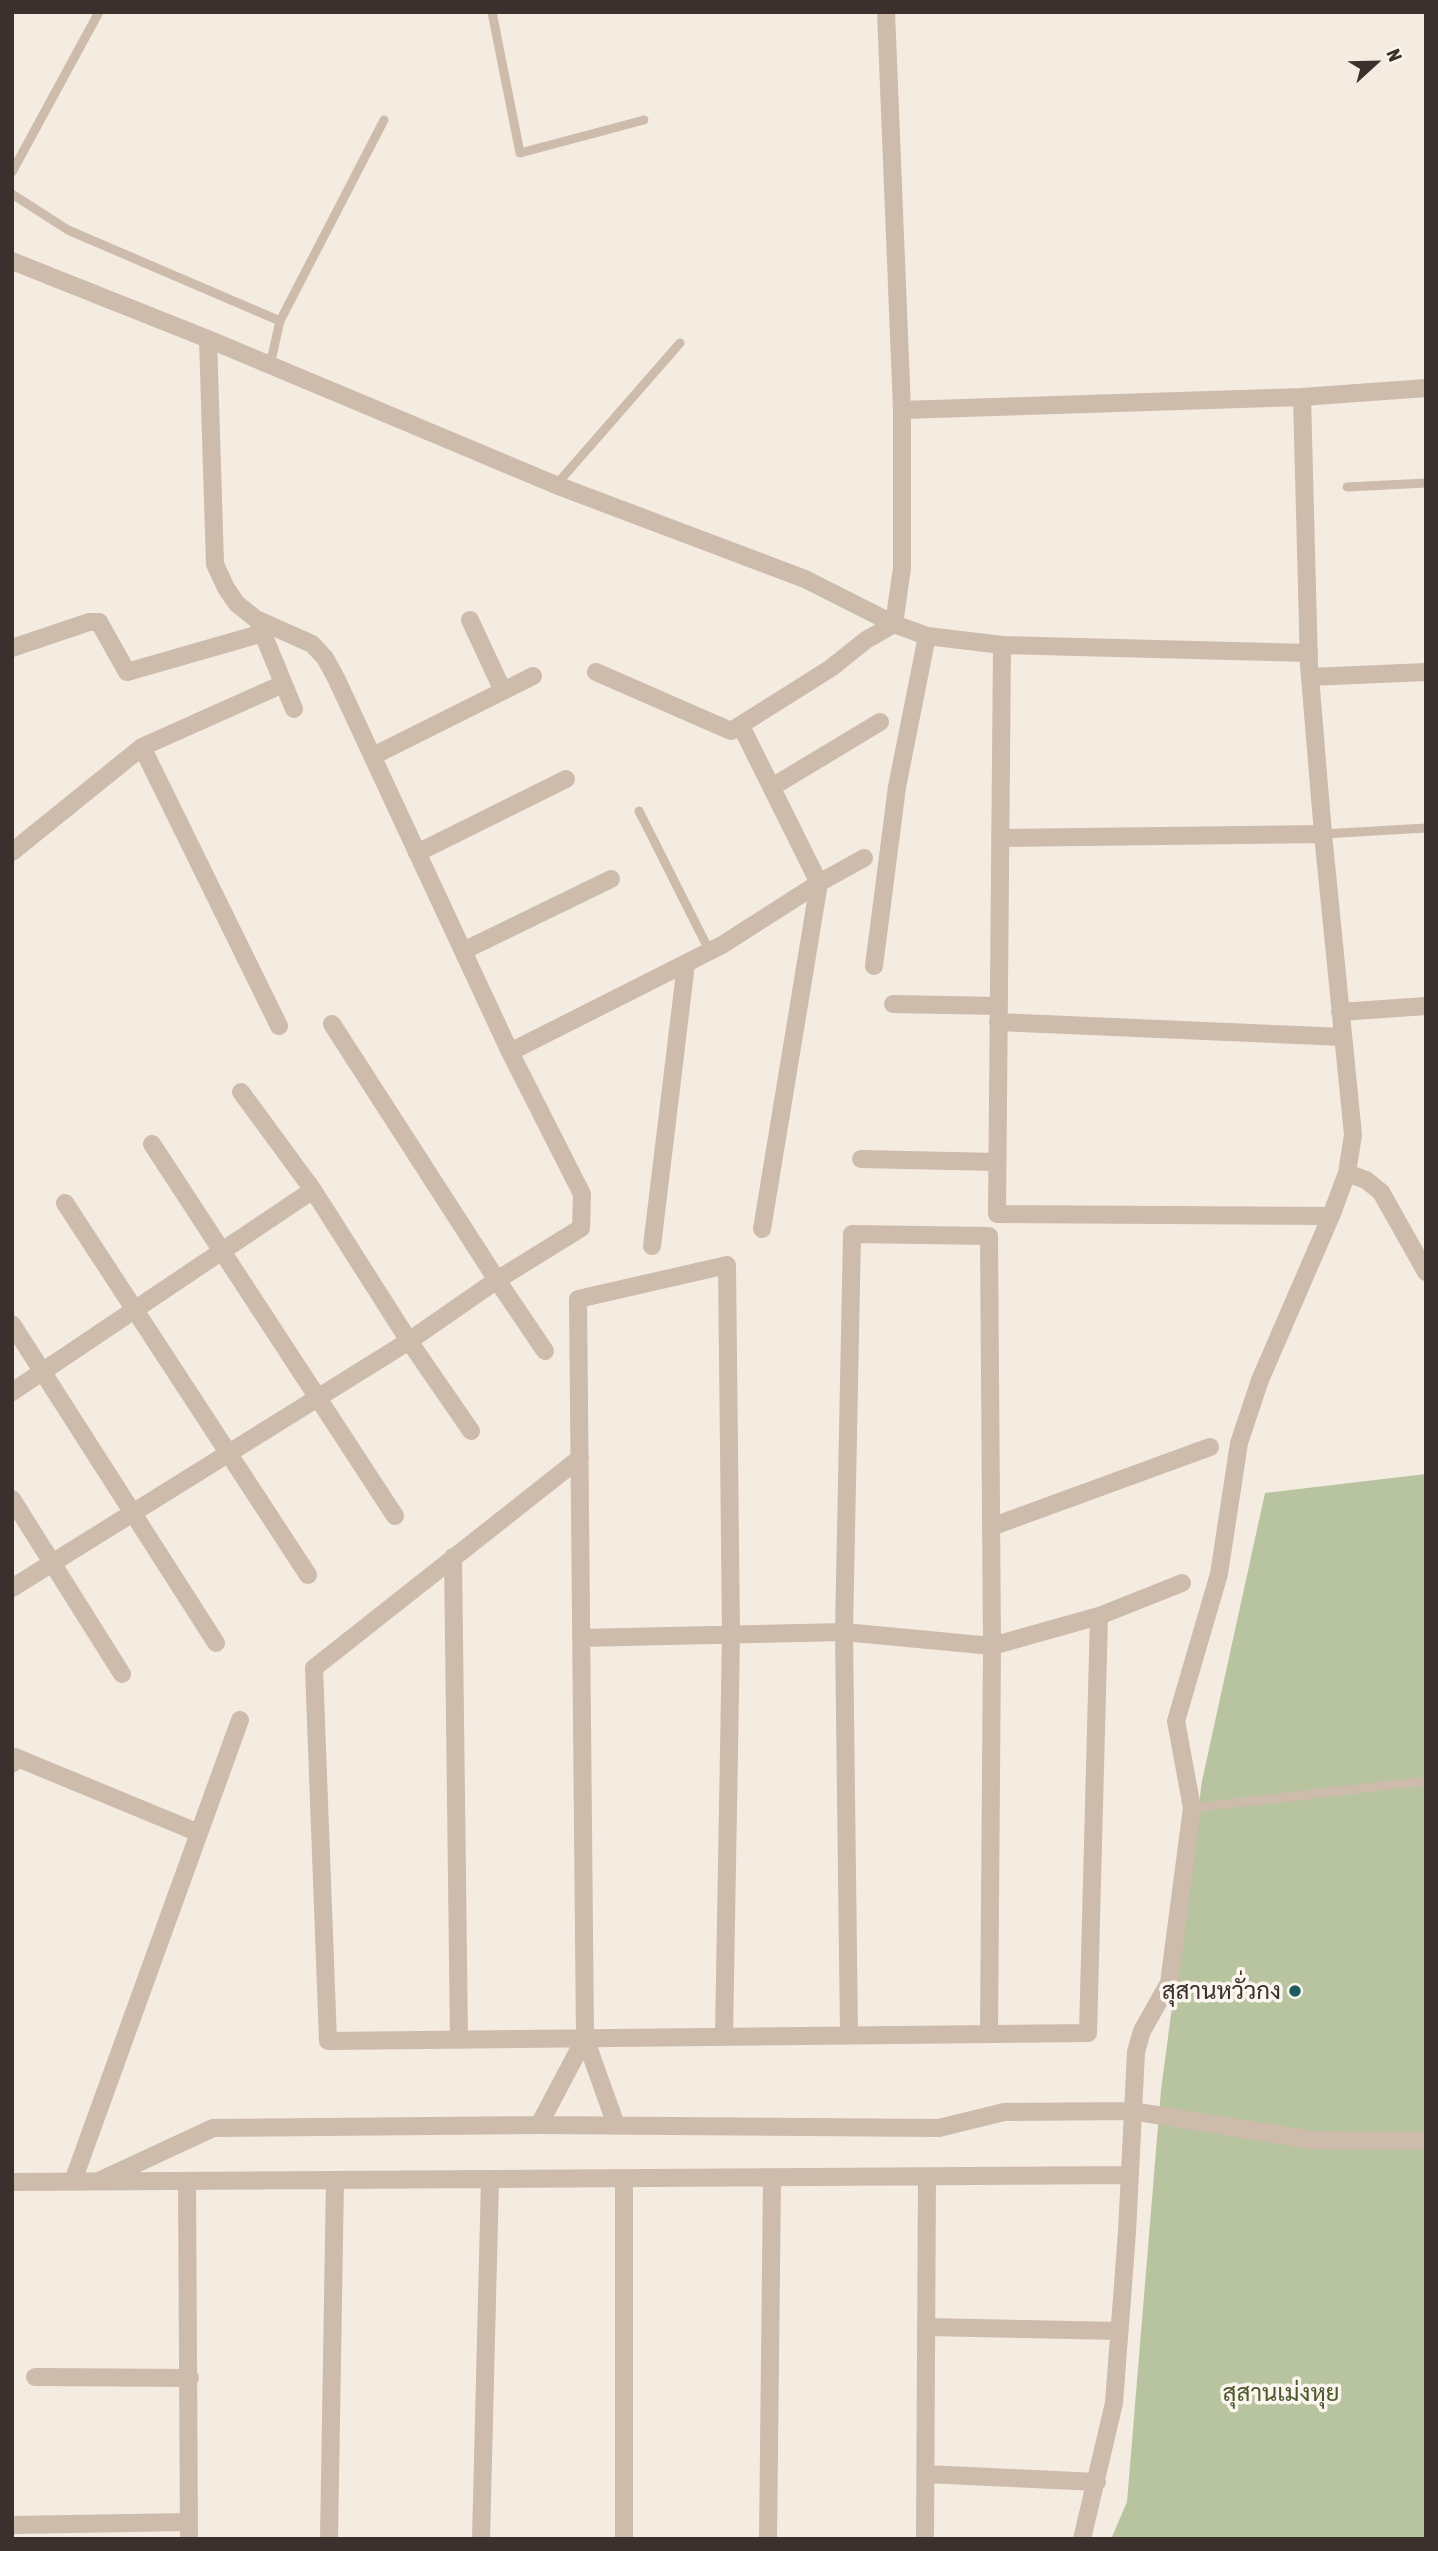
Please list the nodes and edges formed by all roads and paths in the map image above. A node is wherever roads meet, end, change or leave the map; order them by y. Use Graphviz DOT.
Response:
graph roads {
  1 [pos="99,12"];
  2 [pos="492,12"];
  3 [pos="886,12"];
  4 [pos="384,120"];
  5 [pos="644,120"];
  6 [pos="12,172"];
  7 [pos="12,194"];
  8 [pos="12,261"];
  9 [pos="280,321"];
  10 [pos="208,339"];
  11 [pos="680,343"];
  12 [pos="270,365"];
  13 [pos="1426,388"];
  14 [pos="1302,397"];
  15 [pos="902,410"];
  16 [pos="1426,483"];
  17 [pos="556,485"];
  18 [pos="1348,487"];
  19 [pos="470,620"];
  20 [pos="894,624"];
  21 [pos="259,626"];
  22 [pos="927,636"];
  23 [pos="1002,645"];
  24 [pos="12,648"];
  25 [pos="1308,653"];
  26 [pos="596,672"];
  27 [pos="1426,672"];
  28 [pos="533,676"];
  29 [pos="1310,677"];
  30 [pos="284,684"];
  31 [pos="503,691"];
  32 [pos="294,709"];
  33 [pos="880,722"];
  34 [pos="741,726"];
  35 [pos="142,747"];
  36 [pos="373,756"];
  37 [pos="566,779"];
  38 [pos="772,787"];
  39 [pos="639,811"];
  40 [pos="1426,828"];
  41 [pos="1323,834"];
  42 [pos="1000,838"];
  43 [pos="12,852"];
  44 [pos="417,853"];
  45 [pos="864,858"];
  46 [pos="611,879"];
  47 [pos="819,883"];
  48 [pos="463,951"];
  49 [pos="710,951"];
  50 [pos="686,964"];
  51 [pos="874,966"];
  52 [pos="892,1004"];
  53 [pos="1426,1006"];
  54 [pos="1340,1012"];
  55 [pos="998,1014"];
  56 [pos="332,1024"];
  57 [pos="279,1026"];
  58 [pos="1343,1037"];
  59 [pos="510,1052"];
  60 [pos="241,1092"];
  61 [pos="152,1144"];
  62 [pos="861,1159"];
  63 [pos="997,1162"];
  64 [pos="1347,1173"];
  65 [pos="313,1190"];
  66 [pos="65,1203"];
  67 [pos="1331,1216"];
  68 [pos="762,1229"];
  69 [pos="652,1246"];
  70 [pos="222,1252"];
  71 [pos="1426,1272"];
  72 [pos="497,1280"];
  73 [pos="136,1311"];
  74 [pos="12,1324"];
  75 [pos="410,1341"];
  76 [pos="545,1351"];
  77 [pos="44,1371"];
  78 [pos="12,1392"];
  79 [pos="317,1399"];
  80 [pos="471,1431"];
  81 [pos="1210,1447"];
  82 [pos="228,1454"];
  83 [pos="580,1458"];
  84 [pos="12,1499"];
  85 [pos="134,1513"];
  86 [pos="395,1516"];
  87 [pos="991,1527"];
  88 [pos="453,1557"];
  89 [pos="52,1564"];
  90 [pos="308,1575"];
  91 [pos="1182,1583"];
  92 [pos="12,1588"];
  93 [pos="1098,1616"];
  94 [pos="844,1632"];
  95 [pos="731,1635"];
  96 [pos="581,1638"];
  97 [pos="216,1643"];
  98 [pos="992,1646"];
  99 [pos="122,1674"];
  100 [pos="240,1720"];
  101 [pos="12,1764"];
  102 [pos="1426,1781"];
  103 [pos="1192,1808"];
  104 [pos="199,1833"];
  105 [pos="989,2034"];
  106 [pos="849,2035"];
  107 [pos="724,2036"];
  108 [pos="585,2038"];
  109 [pos="458,2040"];
  110 [pos="1132,2111"];
  111 [pos="539,2125"];
  112 [pos="616,2125"];
  113 [pos="1426,2141"];
  114 [pos="1130,2175"];
  115 [pos="927,2177"];
  116 [pos="624,2178"];
  117 [pos="772,2178"];
  118 [pos="490,2179"];
  119 [pos="335,2180"];
  120 [pos="73,2181"];
  121 [pos="99,2181"];
  122 [pos="187,2181"];
  123 [pos="12,2182"];
  124 [pos="927,2327"];
  125 [pos="1119,2331"];
  126 [pos="35,2377"];
  127 [pos="190,2378"];
  128 [pos="926,2474"];
  129 [pos="1097,2482"];
  130 [pos="12,2525"];
  131 [pos="189,2530"];
  132 [pos="329,2539"];
  133 [pos="481,2539"];
  134 [pos="624,2539"];
  135 [pos="768,2539"];
  136 [pos="925,2539"];
  137 [pos="1082,2539"];
  1 -- 6 [label="lane"];
  2 -- 5 [label="lane"];
  3 -- 15 [label="street"];
  4 -- 9 [label="lane"];
  7 -- 9 [label="lane"];
  8 -- 10 [label="street"];
  9 -- 12 [label="lane"];
  10 -- 12 [label="street"];
  10 -- 21 [label="street"];
  11 -- 17 [label="lane"];
  12 -- 17 [label="street"];
  13 -- 14 [label="street"];
  14 -- 15 [label="street"];
  14 -- 25 [label="street"];
  15 -- 20 [label="street"];
  16 -- 18 [label="lane"];
  17 -- 20 [label="street"];
  19 -- 31 [label="street"];
  20 -- 22 [label="street"];
  20 -- 34 [label="street"];
  21 -- 24 [label="street"];
  21 -- 30 [label="street"];
  21 -- 36 [label="street"];
  22 -- 23 [label="street"];
  22 -- 51 [label="street"];
  23 -- 25 [label="street"];
  23 -- 42 [label="street"];
  25 -- 29 [label="street"];
  26 -- 34 [label="street"];
  27 -- 29 [label="street"];
  28 -- 31 [label="street"];
  29 -- 41 [label="street"];
  30 -- 32 [label="street"];
  30 -- 35 [label="street"];
  31 -- 36 [label="street"];
  33 -- 38 [label="street"];
  34 -- 38 [label="street"];
  35 -- 43 [label="street"];
  35 -- 57 [label="street"];
  36 -- 44 [label="street"];
  37 -- 44 [label="street"];
  38 -- 47 [label="street"];
  39 -- 49 [label="lane"];
  40 -- 41 [label="lane"];
  41 -- 42 [label="street"];
  41 -- 54 [label="street"];
  42 -- 55 [label="street"];
  44 -- 48 [label="street"];
  45 -- 47 [label="street"];
  46 -- 48 [label="street"];
  47 -- 49 [label="street"];
  47 -- 68 [label="street"];
  48 -- 59 [label="street"];
  49 -- 50 [label="street"];
  50 -- 59 [label="street"];
  50 -- 69 [label="street"];
  52 -- 55 [label="street"];
  53 -- 54 [label="street"];
  54 -- 58 [label="street"];
  55 -- 58 [label="street"];
  55 -- 63 [label="street"];
  56 -- 72 [label="street"];
  58 -- 64 [label="street"];
  59 -- 72 [label="street"];
  60 -- 65 [label="street"];
  61 -- 70 [label="street"];
  62 -- 63 [label="street"];
  63 -- 67 [label="street"];
  64 -- 67 [label="street"];
  64 -- 71 [label="street"];
  65 -- 70 [label="street"];
  65 -- 75 [label="street"];
  66 -- 73 [label="street"];
  67 -- 103 [label="street"];
  70 -- 73 [label="street"];
  70 -- 79 [label="street"];
  72 -- 75 [label="street"];
  72 -- 76 [label="street"];
  73 -- 77 [label="street"];
  73 -- 82 [label="street"];
  74 -- 77 [label="street"];
  75 -- 79 [label="street"];
  75 -- 80 [label="street"];
  77 -- 78 [label="street"];
  77 -- 85 [label="street"];
  79 -- 82 [label="street"];
  79 -- 86 [label="street"];
  81 -- 87 [label="street"];
  82 -- 85 [label="street"];
  82 -- 90 [label="street"];
  83 -- 88 [label="street"];
  83 -- 95 [label="street"];
  83 -- 96 [label="street"];
  84 -- 89 [label="street"];
  85 -- 89 [label="street"];
  85 -- 97 [label="street"];
  87 -- 94 [label="street"];
  87 -- 98 [label="street"];
  88 -- 109 [label="street"];
  88 -- 109 [label="street"];
  89 -- 92 [label="street"];
  89 -- 99 [label="street"];
  91 -- 93 [label="street"];
  93 -- 98 [label="street"];
  93 -- 105 [label="street"];
  94 -- 95 [label="street"];
  94 -- 98 [label="street"];
  94 -- 106 [label="street"];
  95 -- 96 [label="street"];
  95 -- 107 [label="street"];
  96 -- 108 [label="street"];
  98 -- 105 [label="street"];
  100 -- 104 [label="street"];
  101 -- 104 [label="street"];
  102 -- 103 [label="lane"];
  103 -- 110 [label="street"];
  104 -- 120 [label="street"];
  105 -- 106 [label="street"];
  106 -- 107 [label="street"];
  107 -- 108 [label="street"];
  108 -- 109 [label="street"];
  108 -- 111 [label="street"];
  108 -- 112 [label="street"];
  110 -- 112 [label="street"];
  110 -- 113 [label="street"];
  110 -- 114 [label="street"];
  111 -- 112 [label="street"];
  111 -- 121 [label="street"];
  114 -- 115 [label="street"];
  114 -- 125 [label="street"];
  115 -- 117 [label="street"];
  115 -- 124 [label="street"];
  116 -- 117 [label="street"];
  116 -- 118 [label="street"];
  116 -- 134 [label="street"];
  117 -- 135 [label="street"];
  118 -- 119 [label="street"];
  118 -- 133 [label="street"];
  119 -- 122 [label="street"];
  119 -- 132 [label="street"];
  120 -- 121 [label="street"];
  120 -- 123 [label="street"];
  121 -- 122 [label="street"];
  122 -- 127 [label="street"];
  124 -- 125 [label="street"];
  124 -- 128 [label="street"];
  125 -- 129 [label="street"];
  126 -- 127 [label="street"];
  127 -- 131 [label="street"];
  128 -- 129 [label="street"];
  128 -- 136 [label="street"];
  129 -- 137 [label="street"];
  130 -- 131 [label="street"];
}
